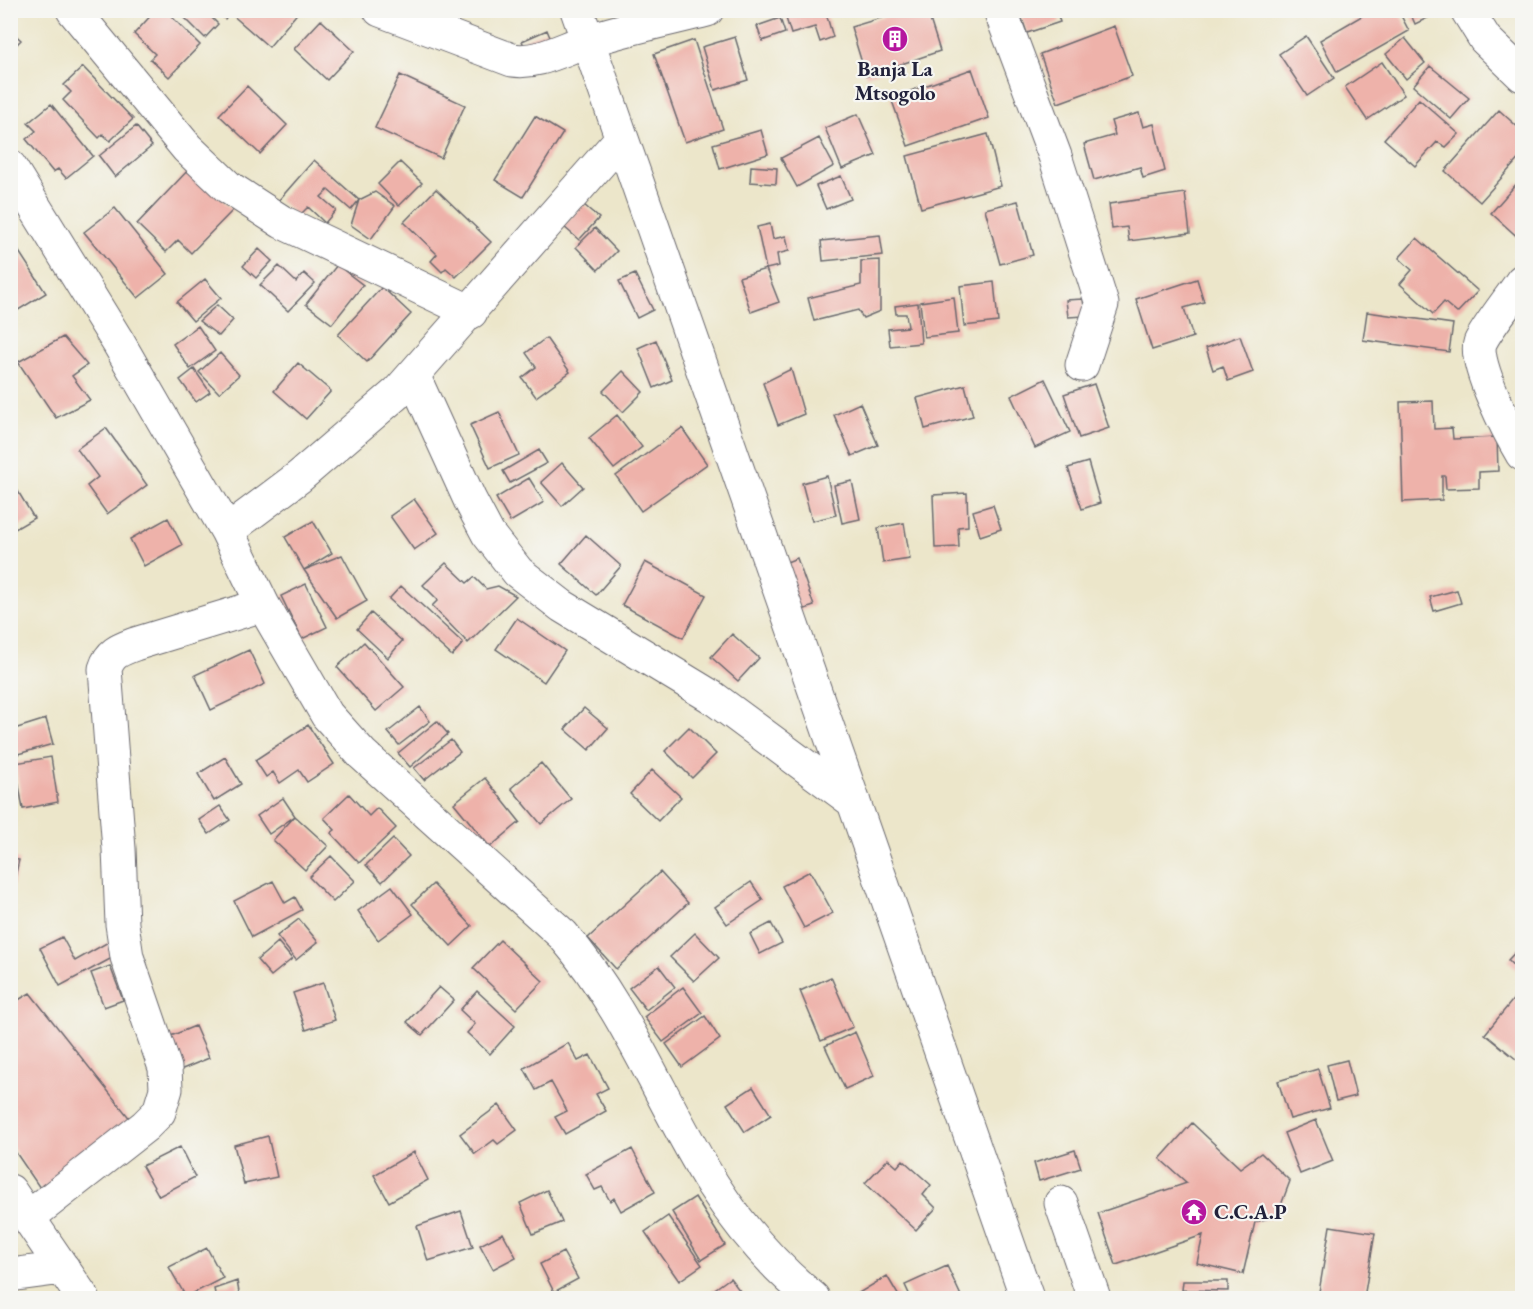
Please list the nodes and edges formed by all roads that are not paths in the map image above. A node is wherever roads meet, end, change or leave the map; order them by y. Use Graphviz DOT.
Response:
graph roads {
  1 [pos="73,10"];
  2 [pos="380,10"];
  3 [pos="707,10"];
  4 [pos="1000,10"];
  5 [pos="1467,10"];
  6 [pos="582,26"];
  7 [pos="1522,75"];
  8 [pos="621,139"];
  9 [pos="10,166"];
  10 [pos="1522,281"];
  11 [pos="471,312"];
  12 [pos="1082,365"];
  13 [pos="413,375"];
  14 [pos="1522,454"];
  15 [pos="227,531"];
  16 [pos="263,605"];
  17 [pos="854,802"];
  18 [pos="1061,1203"];
  19 [pos="20,1204"];
  20 [pos="63,1268"];
  21 [pos="10,1275"];
  22 [pos="83,1299"];
  23 [pos="813,1299"];
  24 [pos="1028,1299"];
  25 [pos="1094,1299"];
  1 -- 11 [label="street"];
  2 -- 6 [label="street"];
  3 -- 6 [label="street"];
  4 -- 12 [label="street"];
  5 -- 7 [label="street"];
  6 -- 8 [label="street"];
  8 -- 11 [label="street"];
  8 -- 17 [label="street"];
  9 -- 15 [label="street"];
  10 -- 14 [label="street"];
  11 -- 13 [label="street"];
  13 -- 15 [label="street"];
  13 -- 17 [label="street"];
  15 -- 16 [label="street"];
  16 -- 19 [label="street"];
  16 -- 23 [label="street"];
  17 -- 24 [label="street"];
  18 -- 25 [label="street"];
  19 -- 20 [label="street"];
  20 -- 21 [label="street"];
  20 -- 22 [label="street"];
}
